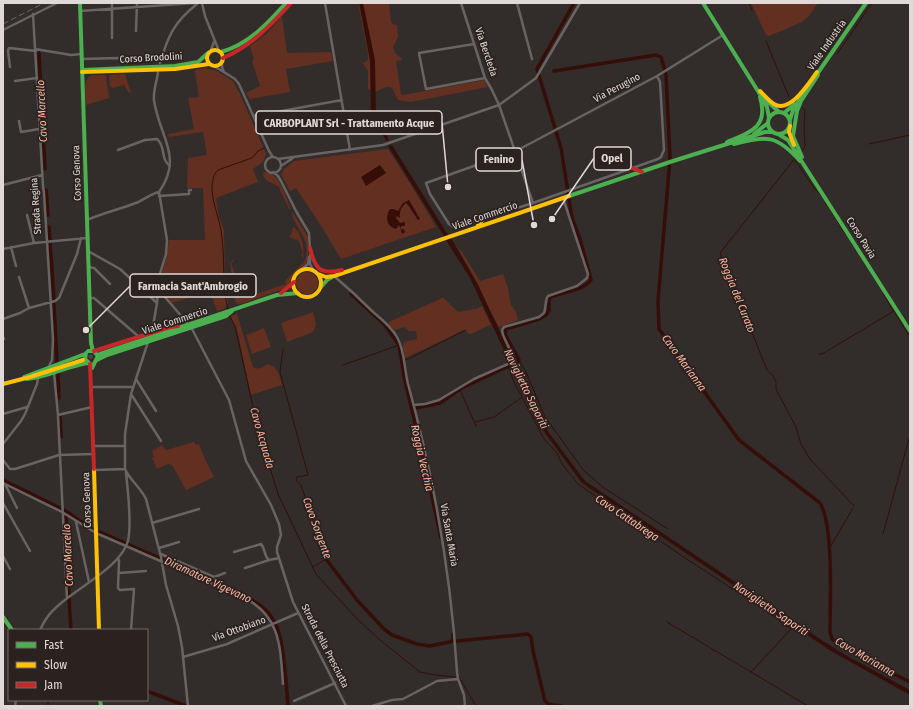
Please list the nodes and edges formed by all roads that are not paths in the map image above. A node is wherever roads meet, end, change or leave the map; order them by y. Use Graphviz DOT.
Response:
graph roads {
  1 [pos="57,3"];
  2 [pos="80,3"];
  3 [pos="112,3"];
  4 [pos="286,3"];
  5 [pos="291,3"];
  6 [pos="325,3"];
  7 [pos="461,3"];
  8 [pos="517,3"];
  9 [pos="580,3"];
  10 [pos="703,3"];
  11 [pos="866,3"];
  12 [pos="173,4"];
  13 [pos="185,4"];
  14 [pos="198,4"];
  15 [pos="138,5"];
  16 [pos="112,8"];
  17 [pos="80,10"];
  18 [pos="189,11"];
  19 [pos="33,14"];
  20 [pos="3,30"];
  21 [pos="136,31"];
  22 [pos="723,35"];
  23 [pos="112,38"];
  24 [pos="214,40"];
  25 [pos="474,44"];
  26 [pos="35,50"];
  27 [pos="209,52"];
  28 [pos="220,52"];
  29 [pos="81,54"];
  30 [pos="223,59"];
  31 [pos="532,59"];
  32 [pos="82,61"];
  33 [pos="126,63"];
  34 [pos="160,63"];
  35 [pos="209,64"];
  36 [pos="214,66"];
  37 [pos="823,66"];
  38 [pos="10,67"];
  39 [pos="92,70"];
  40 [pos="82,71"];
  41 [pos="158,72"];
  42 [pos="224,72"];
  43 [pos="657,76"];
  44 [pos="37,78"];
  45 [pos="484,78"];
  46 [pos="15,81"];
  47 [pos="82,82"];
  48 [pos="754,85"];
  49 [pos="761,96"];
  50 [pos="802,96"];
  51 [pos="342,100"];
  52 [pos="499,105"];
  53 [pos="781,112"];
  54 [pos="254,116"];
  55 [pos="768,120"];
  56 [pos="790,120"];
  57 [pos="19,121"];
  58 [pos="790,126"];
  59 [pos="40,129"];
  60 [pos="773,132"];
  61 [pos="778,134"];
  62 [pos="732,142"];
  63 [pos="711,148"];
  64 [pos="118,150"];
  65 [pos="350,150"];
  66 [pos="269,151"];
  67 [pos="516,151"];
  68 [pos="798,155"];
  69 [pos="273,157"];
  70 [pos="295,157"];
  71 [pos="269,158"];
  72 [pos="278,159"];
  73 [pos="170,166"];
  74 [pos="281,167"];
  75 [pos="632,168"];
  76 [pos="273,172"];
  77 [pos="642,172"];
  78 [pos="810,172"];
  79 [pos="42,175"];
  80 [pos="282,181"];
  81 [pos="3,185"];
  82 [pos="191,190"];
  83 [pos="159,194"];
  84 [pos="566,197"];
  85 [pos="533,203"];
  86 [pos="27,215"];
  87 [pos="483,219"];
  88 [pos="87,220"];
  89 [pos="477,228"];
  90 [pos="81,238"];
  91 [pos="87,238"];
  92 [pos="47,241"];
  93 [pos="34,242"];
  94 [pos="11,247"];
  95 [pos="3,249"];
  96 [pos="310,250"];
  97 [pos="88,251"];
  98 [pos="366,265"];
  99 [pos="16,266"];
  100 [pos="88,267"];
  101 [pos="300,271"];
  102 [pos="316,272"];
  103 [pos="334,276"];
  104 [pos="19,277"];
  105 [pos="294,282"];
  106 [pos="110,284"];
  107 [pos="321,287"];
  108 [pos="159,290"];
  109 [pos="298,293"];
  110 [pos="277,295"];
  111 [pos="89,298"];
  112 [pos="51,302"];
  113 [pos="157,303"];
  114 [pos="29,308"];
  115 [pos="3,319"];
  116 [pos="189,326"];
  117 [pos="910,331"];
  118 [pos="152,333"];
  119 [pos="138,336"];
  120 [pos="149,341"];
  121 [pos="139,344"];
  122 [pos="90,352"];
  123 [pos="144,352"];
  124 [pos="100,354"];
  125 [pos="52,360"];
  126 [pos="83,360"];
  127 [pos="98,360"];
  128 [pos="90,363"];
  129 [pos="56,365"];
  130 [pos="48,368"];
  131 [pos="54,372"];
  132 [pos="38,378"];
  133 [pos="20,379"];
  134 [pos="136,379"];
  135 [pos="3,384"];
  136 [pos="92,387"];
  137 [pos="132,388"];
  138 [pos="131,394"];
  139 [pos="27,407"];
  140 [pos="92,407"];
  141 [pos="414,407"];
  142 [pos="156,411"];
  143 [pos="3,414"];
  144 [pos="58,415"];
  145 [pos="4,440"];
  146 [pos="161,441"];
  147 [pos="3,444"];
  148 [pos="94,446"];
  149 [pos="124,446"];
  150 [pos="94,454"];
  151 [pos="59,455"];
  152 [pos="3,460"];
  153 [pos="125,469"];
  154 [pos="94,470"];
  155 [pos="126,473"];
  156 [pos="4,483"];
  157 [pos="3,503"];
  158 [pos="17,508"];
  159 [pos="199,509"];
  160 [pos="62,511"];
  161 [pos="76,521"];
  162 [pos="152,523"];
  163 [pos="96,533"];
  164 [pos="179,542"];
  165 [pos="125,546"];
  166 [pos="159,548"];
  167 [pos="30,551"];
  168 [pos="234,552"];
  169 [pos="161,555"];
  170 [pos="3,556"];
  171 [pos="118,558"];
  172 [pos="279,558"];
  173 [pos="269,560"];
  174 [pos="162,562"];
  175 [pos="245,568"];
  176 [pos="10,569"];
  177 [pos="146,571"];
  178 [pos="119,573"];
  179 [pos="225,573"];
  180 [pos="97,575"];
  181 [pos="89,582"];
  182 [pos="67,598"];
  183 [pos="299,613"];
  184 [pos="3,617"];
  185 [pos="275,624"];
  186 [pos="11,629"];
  187 [pos="40,629"];
  188 [pos="99,629"];
  189 [pos="131,629"];
  190 [pos="183,657"];
  191 [pos="458,679"];
  192 [pos="335,683"];
  193 [pos="284,684"];
  194 [pos="294,701"];
  195 [pos="188,706"];
  196 [pos="346,706"];
  197 [pos="372,706"];
  198 [pos="465,706"];
  1 -- 19 [label="street"];
  2 -- 17 [label="main road, Corso Genova"];
  3 -- 16 [label="street"];
  4 -- 28 [label="main road"];
  5 -- 30 [label="main road"];
  6 -- 51 [label="street"];
  7 -- 25 [label="street, Via Bercleda"];
  8 -- 31 [label="street"];
  9 -- 52 [label="street"];
  10 -- 22 [label="main road"];
  11 -- 37 [label="main road, Viale Industria"];
  12 -- 13 [label="street"];
  12 -- 15 [label="street"];
  13 -- 14 [label="street"];
  13 -- 18 [label="street"];
  14 -- 18 [label="street"];
  14 -- 24 [label="street"];
  15 -- 16 [label="street"];
  15 -- 21 [label="street"];
  16 -- 17 [label="street"];
  16 -- 23 [label="street"];
  17 -- 29 [label="main road, Corso Genova"];
  18 -- 34 [label="street"];
  19 -- 20 [label="street"];
  19 -- 26 [label="street, Strada Regina"];
  22 -- 43 [label="street, Via Perugino"];
  22 -- 48 [label="main road"];
  24 -- 27 [label="street"];
  24 -- 28 [label="street"];
  25 -- 45 [label="street, Via Bercleda"];
  25 -- 45 [label="street"];
  26 -- 29 [label="street"];
  26 -- 38 [label="street"];
  26 -- 44 [label="street, Strada Regina"];
  27 -- 28 [label="main road"];
  27 -- 35 [label="main road"];
  27 -- 39 [label="main road, Corso Brodolini"];
  28 -- 30 [label="main road"];
  29 -- 32 [label="main road, Corso Genova"];
  30 -- 36 [label="main road"];
  30 -- 42 [label="street"];
  32 -- 33 [label="street"];
  32 -- 39 [label="main road"];
  32 -- 40 [label="main road, Corso Genova"];
  35 -- 36 [label="main road"];
  35 -- 39 [label="main road, Corso Brodolini"];
  36 -- 42 [label="street"];
  37 -- 48 [label="main road"];
  37 -- 50 [label="main road, Viale Industria"];
  37 -- 78 [label="main road"];
  39 -- 40 [label="main road, Corso Brodolini"];
  39 -- 47 [label="main road"];
  40 -- 47 [label="main road, Corso Genova"];
  41 -- 73 [label="street"];
  42 -- 54 [label="street"];
  43 -- 67 [label="street, Via Perugino"];
  43 -- 75 [label="street"];
  44 -- 46 [label="street"];
  44 -- 59 [label="street, Strada Regina"];
  45 -- 52 [label="street, Via Bercleda"];
  47 -- 88 [label="main road, Corso Genova"];
  48 -- 49 [label="main road"];
  48 -- 63 [label="main road"];
  49 -- 53 [label="main road"];
  49 -- 55 [label="main road"];
  50 -- 53 [label="main road, Viale Industria"];
  50 -- 56 [label="main road, Viale Industria"];
  51 -- 54 [label="street"];
  51 -- 65 [label="street"];
  52 -- 65 [label="street"];
  52 -- 67 [label="street, Via Bercleda"];
  53 -- 55 [label="main road"];
  53 -- 56 [label="main road"];
  54 -- 66 [label="street"];
  55 -- 60 [label="main road"];
  55 -- 62 [label="main road, Viale Commercio"];
  56 -- 58 [label="main road"];
  57 -- 59 [label="street"];
  58 -- 61 [label="main road"];
  58 -- 68 [label="main road"];
  59 -- 79 [label="street, Strada Regina"];
  60 -- 61 [label="main road"];
  60 -- 62 [label="main road, Viale Commercio"];
  61 -- 68 [label="main road"];
  62 -- 63 [label="main road, Viale Commercio"];
  63 -- 77 [label="main road, Viale Commercio"];
  63 -- 78 [label="main road"];
  64 -- 73 [label="street"];
  65 -- 70 [label="street"];
  66 -- 69 [label="street"];
  66 -- 71 [label="street"];
  67 -- 85 [label="street, Via Bercleda"];
  67 -- 87 [label="street, Via Perugino"];
  68 -- 78 [label="main road, Corso Pavia"];
  69 -- 71 [label="street"];
  69 -- 72 [label="street"];
  70 -- 72 [label="street"];
  70 -- 74 [label="street"];
  71 -- 76 [label="street"];
  72 -- 74 [label="street"];
  73 -- 83 [label="street"];
  74 -- 76 [label="street"];
  74 -- 80 [label="street"];
  75 -- 77 [label="main road"];
  75 -- 85 [label="street"];
  76 -- 80 [label="street"];
  77 -- 84 [label="main road, Viale Commercio"];
  78 -- 117 [label="main road, Corso Pavia"];
  79 -- 81 [label="street"];
  79 -- 92 [label="street, Strada Regina"];
  80 -- 96 [label="street"];
  82 -- 83 [label="street"];
  83 -- 88 [label="street"];
  83 -- 108 [label="street"];
  84 -- 89 [label="main road, Viale Commercio"];
  84 -- 141 [label="street"];
  85 -- 87 [label="street"];
  86 -- 93 [label="street"];
  87 -- 89 [label="main road"];
  88 -- 91 [label="main road, Corso Genova"];
  89 -- 98 [label="main road, Viale Commercio"];
  90 -- 91 [label="street"];
  90 -- 92 [label="street"];
  90 -- 112 [label="street"];
  91 -- 97 [label="main road, Corso Genova"];
  92 -- 93 [label="street"];
  92 -- 112 [label="street, Strada Regina"];
  93 -- 94 [label="street"];
  94 -- 95 [label="street"];
  94 -- 99 [label="street"];
  96 -- 98 [label="main road"];
  96 -- 101 [label="street"];
  96 -- 102 [label="street"];
  97 -- 100 [label="main road, Corso Genova"];
  97 -- 113 [label="street"];
  98 -- 103 [label="main road, Viale Commercio"];
  100 -- 106 [label="street"];
  100 -- 111 [label="main road, Corso Genova"];
  101 -- 102 [label="main road, Viale Commercio"];
  101 -- 105 [label="main road, Viale Commercio"];
  102 -- 103 [label="main road, Viale Commercio"];
  102 -- 107 [label="main road"];
  103 -- 107 [label="main road, Viale Commercio"];
  103 -- 141 [label="street, Via Santa Maria"];
  104 -- 114 [label="street"];
  105 -- 109 [label="main road"];
  105 -- 110 [label="main road, Viale Commercio"];
  107 -- 109 [label="main road, Viale Commercio"];
  108 -- 113 [label="street"];
  108 -- 116 [label="street, Strada della Presciutta"];
  109 -- 110 [label="main road, Viale Commercio"];
  110 -- 116 [label="main road, Viale Commercio"];
  111 -- 119 [label="street"];
  111 -- 122 [label="main road, Corso Genova"];
  112 -- 114 [label="street"];
  112 -- 125 [label="street, Strada Regina"];
  113 -- 118 [label="street"];
  114 -- 115 [label="street"];
  116 -- 118 [label="main road"];
  116 -- 120 [label="main road"];
  116 -- 124 [label="main road, Viale Commercio"];
  116 -- 172 [label="street, Strada della Presciutta"];
  118 -- 122 [label="main road"];
  120 -- 121 [label="main road"];
  120 -- 123 [label="street"];
  121 -- 123 [label="street"];
  121 -- 127 [label="main road"];
  122 -- 127 [label="main road, Corso Genova"];
  122 -- 128 [label="main road, Corso Genova"];
  122 -- 129 [label="main road"];
  123 -- 134 [label="street"];
  125 -- 129 [label="street"];
  125 -- 130 [label="street, Strada Regina"];
  126 -- 133 [label="main road"];
  127 -- 128 [label="main road, Corso Genova"];
  128 -- 131 [label="main road"];
  128 -- 136 [label="main road, Corso Genova"];
  129 -- 130 [label="main road"];
  130 -- 133 [label="main road"];
  131 -- 132 [label="main road"];
  131 -- 144 [label="street"];
  132 -- 133 [label="main road"];
  132 -- 139 [label="street"];
  133 -- 135 [label="main road"];
  134 -- 137 [label="street"];
  134 -- 142 [label="street"];
  136 -- 137 [label="street"];
  136 -- 140 [label="main road, Corso Genova"];
  137 -- 138 [label="street"];
  138 -- 146 [label="street"];
  138 -- 149 [label="street"];
  139 -- 143 [label="street"];
  139 -- 145 [label="street"];
  140 -- 144 [label="street"];
  140 -- 148 [label="main road, Corso Genova"];
  141 -- 191 [label="street, Via Santa Maria"];
  144 -- 151 [label="street"];
  145 -- 147 [label="street"];
  148 -- 149 [label="street"];
  148 -- 150 [label="main road, Corso Genova"];
  149 -- 153 [label="street"];
  150 -- 151 [label="street"];
  150 -- 154 [label="main road, Corso Genova"];
  151 -- 152 [label="street"];
  151 -- 160 [label="street"];
  153 -- 154 [label="street"];
  153 -- 155 [label="street"];
  154 -- 163 [label="main road, Corso Genova"];
  155 -- 162 [label="street"];
  155 -- 165 [label="street"];
  156 -- 158 [label="street"];
  156 -- 160 [label="street"];
  157 -- 167 [label="street"];
  159 -- 162 [label="street"];
  160 -- 161 [label="street"];
  160 -- 182 [label="street"];
  161 -- 163 [label="street"];
  161 -- 181 [label="street"];
  162 -- 166 [label="street"];
  163 -- 165 [label="street"];
  163 -- 180 [label="main road, Corso Genova"];
  164 -- 166 [label="street"];
  165 -- 171 [label="street"];
  165 -- 174 [label="street"];
  166 -- 169 [label="street"];
  168 -- 173 [label="street"];
  169 -- 174 [label="street"];
  169 -- 179 [label="street"];
  170 -- 176 [label="street"];
  171 -- 178 [label="street"];
  171 -- 180 [label="street"];
  172 -- 173 [label="street"];
  172 -- 183 [label="street, Strada della Presciutta"];
  173 -- 175 [label="street"];
  174 -- 185 [label="street"];
  174 -- 190 [label="street"];
  177 -- 178 [label="street"];
  178 -- 189 [label="street"];
  180 -- 181 [label="street"];
  180 -- 188 [label="main road, Corso Genova"];
  181 -- 182 [label="street"];
  182 -- 187 [label="street"];
  183 -- 185 [label="street, Via Ottobiano"];
  183 -- 192 [label="street, Strada della Presciutta"];
  184 -- 186 [label="main road"];
  185 -- 190 [label="street, Via Ottobiano"];
  185 -- 193 [label="street"];
  190 -- 195 [label="street"];
  191 -- 197 [label="street"];
  191 -- 198 [label="street, Via Santa Maria"];
  192 -- 194 [label="street"];
  192 -- 196 [label="street, Strada della Presciutta"];
}
